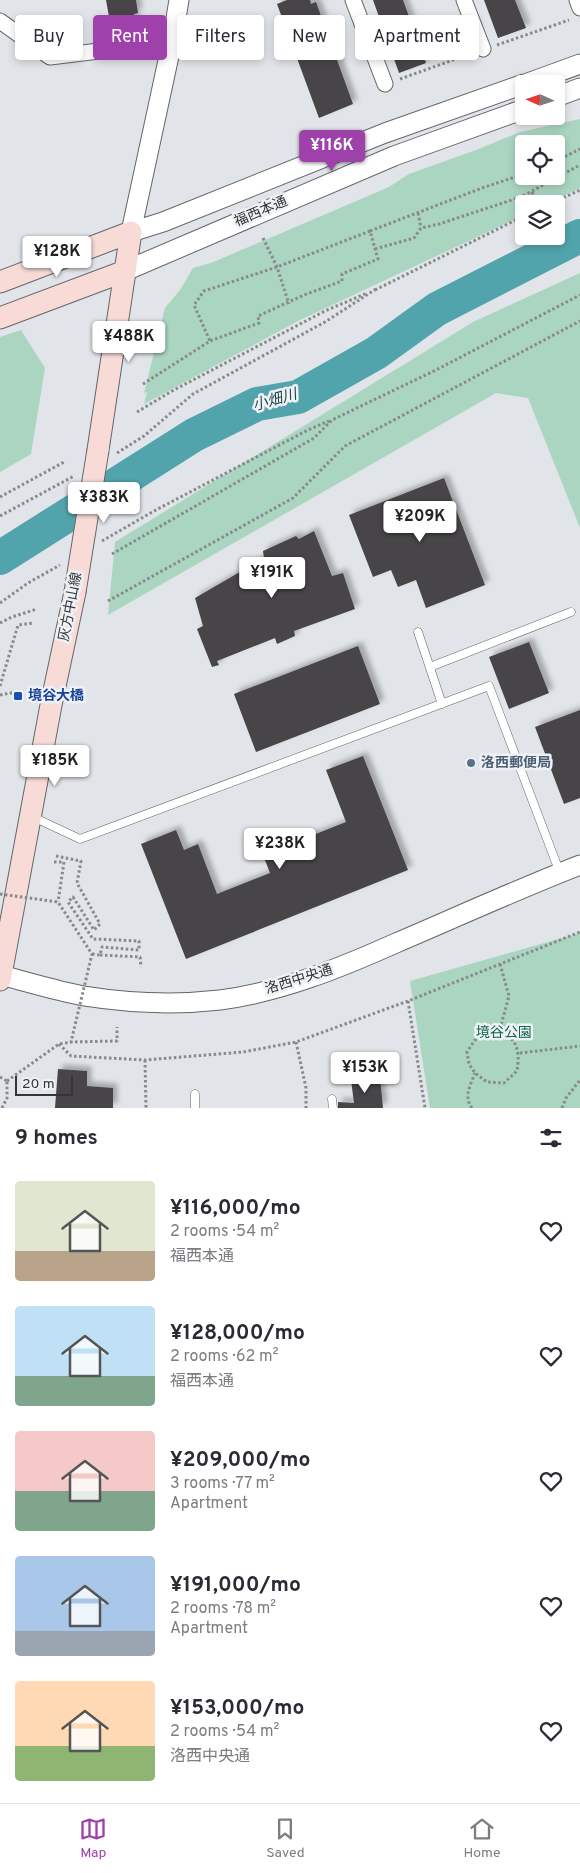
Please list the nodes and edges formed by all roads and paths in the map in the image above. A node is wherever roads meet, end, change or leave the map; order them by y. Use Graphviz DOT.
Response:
graph roads {
  1 [pos="179,0"];
  2 [pos="353,0"];
  3 [pos="464,0"];
  4 [pos="577,0"];
  5 [pos="580,8"];
  6 [pos="0,21"];
  7 [pos="172,42"];
  8 [pos="483,49"];
  9 [pos="580,64"];
  10 [pos="549,75"];
  11 [pos="385,84"];
  12 [pos="515,87"];
  13 [pos="580,88"];
  14 [pos="565,94"];
  15 [pos="515,111"];
  16 [pos="580,149"];
  17 [pos="565,156"];
  18 [pos="580,165"];
  19 [pos="515,177"];
  20 [pos="580,190"];
  21 [pos="532,192"];
  22 [pos="533,195"];
  23 [pos="565,197"];
  24 [pos="418,213"];
  25 [pos="515,220"];
  26 [pos="421,228"];
  27 [pos="370,231"];
  28 [pos="131,232"];
  29 [pos="263,238"];
  30 [pos="375,248"];
  31 [pos="277,267"];
  32 [pos="125,271"];
  33 [pos="0,282"];
  34 [pos="376,290"];
  35 [pos="580,295"];
  36 [pos="289,304"];
  37 [pos="0,318"];
  38 [pos="580,321"];
  39 [pos="210,341"];
  40 [pos="143,384"];
  41 [pos="137,412"];
  42 [pos="332,420"];
  43 [pos="105,453"];
  44 [pos="64,462"];
  45 [pos="80,473"];
  46 [pos="0,497"];
  47 [pos="0,516"];
  48 [pos="96,545"];
  49 [pos="112,554"];
  50 [pos="62,564"];
  51 [pos="108,601"];
  52 [pos="0,603"];
  53 [pos="37,609"];
  54 [pos="571,612"];
  55 [pos="0,623"];
  56 [pos="34,623"];
  57 [pos="418,632"];
  58 [pos="430,667"];
  59 [pos="0,686"];
  60 [pos="16,692"];
  61 [pos="0,695"];
  62 [pos="442,704"];
  63 [pos="31,816"];
  64 [pos="56,856"];
  65 [pos="54,862"];
  66 [pos="580,865"];
  67 [pos="560,873"];
  68 [pos="0,894"];
  69 [pos="58,902"];
  70 [pos="580,932"];
  71 [pos="92,954"];
  72 [pos="100,955"];
  73 [pos="500,964"];
  74 [pos="141,967"];
  75 [pos="1,977"];
  76 [pos="408,1002"];
  77 [pos="117,1027"];
  78 [pos="500,1029"];
  79 [pos="71,1042"];
  80 [pos="296,1042"];
  81 [pos="59,1044"];
  82 [pos="580,1046"];
  83 [pos="520,1053"];
  84 [pos="145,1060"];
  85 [pos="475,1073"];
  86 [pos="0,1078"];
  87 [pos="580,1080"];
  88 [pos="7,1081"];
  89 [pos="195,1094"];
  90 [pos="332,1099"];
  91 [pos="2,1108"];
  92 [pos="146,1108"];
  93 [pos="195,1108"];
  94 [pos="306,1108"];
  95 [pos="333,1108"];
  96 [pos="425,1108"];
  97 [pos="472,1108"];
  98 [pos="562,1108"];
  1 -- 7 [label="street"];
  2 -- 11 [label="street"];
  3 -- 8 [label="street"];
  4 -- 5 [label="street"];
  6 -- 7 [label="street"];
  7 -- 28 [label="street"];
  9 -- 10 [label="street, 福西本通"];
  12 -- 28 [label="street, 福西本通"];
  13 -- 14 [label="street"];
  15 -- 32 [label="street, 福西本通"];
  16 -- 17 [label="path"];
  18 -- 21 [label="path"];
  19 -- 24 [label="path"];
  20 -- 23 [label="path"];
  21 -- 22 [label="path"];
  21 -- 26 [label="path"];
  24 -- 26 [label="path"];
  24 -- 27 [label="path"];
  25 -- 34 [label="path"];
  26 -- 30 [label="path"];
  27 -- 30 [label="path"];
  27 -- 31 [label="path"];
  28 -- 32 [label="main road, 灰方中山線"];
  28 -- 33 [label="main road, 福西本通"];
  29 -- 31 [label="path"];
  30 -- 36 [label="path"];
  31 -- 36 [label="path"];
  31 -- 39 [label="path"];
  32 -- 37 [label="main road, 福西本通"];
  32 -- 43 [label="main road, 灰方中山線"];
  34 -- 41 [label="path"];
  34 -- 43 [label="path"];
  35 -- 42 [label="path"];
  36 -- 39 [label="path"];
  38 -- 51 [label="path"];
  39 -- 40 [label="path"];
  42 -- 48 [label="path"];
  42 -- 49 [label="path"];
  43 -- 63 [label="main road, 灰方中山線, bridge"];
  44 -- 46 [label="path"];
  45 -- 47 [label="path"];
  50 -- 52 [label="path"];
  53 -- 55 [label="path"];
  54 -- 58 [label="lane"];
  56 -- 59 [label="path"];
  57 -- 58 [label="lane"];
  58 -- 62 [label="lane"];
  60 -- 61 [label="path"];
  62 -- 63 [label="lane"];
  62 -- 67 [label="lane"];
  63 -- 75 [label="main road, 灰方中山線"];
  64 -- 72 [label="path"];
  65 -- 69 [label="path"];
  66 -- 67 [label="street, 洛西中央通"];
  67 -- 75 [label="street, 洛西中央通"];
  68 -- 69 [label="path, bridge"];
  69 -- 71 [label="path, bridge"];
  70 -- 73 [label="path"];
  71 -- 72 [label="path"];
  71 -- 79 [label="path, bridge"];
  72 -- 74 [label="path"];
  73 -- 76 [label="path"];
  73 -- 78 [label="path"];
  76 -- 80 [label="path"];
  76 -- 96 [label="path"];
  77 -- 79 [label="path"];
  78 -- 83 [label="path"];
  78 -- 85 [label="path"];
  79 -- 81 [label="path"];
  80 -- 84 [label="path"];
  80 -- 94 [label="path"];
  81 -- 84 [label="path"];
  81 -- 88 [label="path"];
  82 -- 83 [label="path"];
  83 -- 85 [label="path"];
  84 -- 92 [label="path"];
  85 -- 97 [label="path"];
  86 -- 88 [label="path"];
  87 -- 98 [label="path"];
  88 -- 91 [label="path"];
  89 -- 93 [label="lane"];
  90 -- 95 [label="lane"];
}
